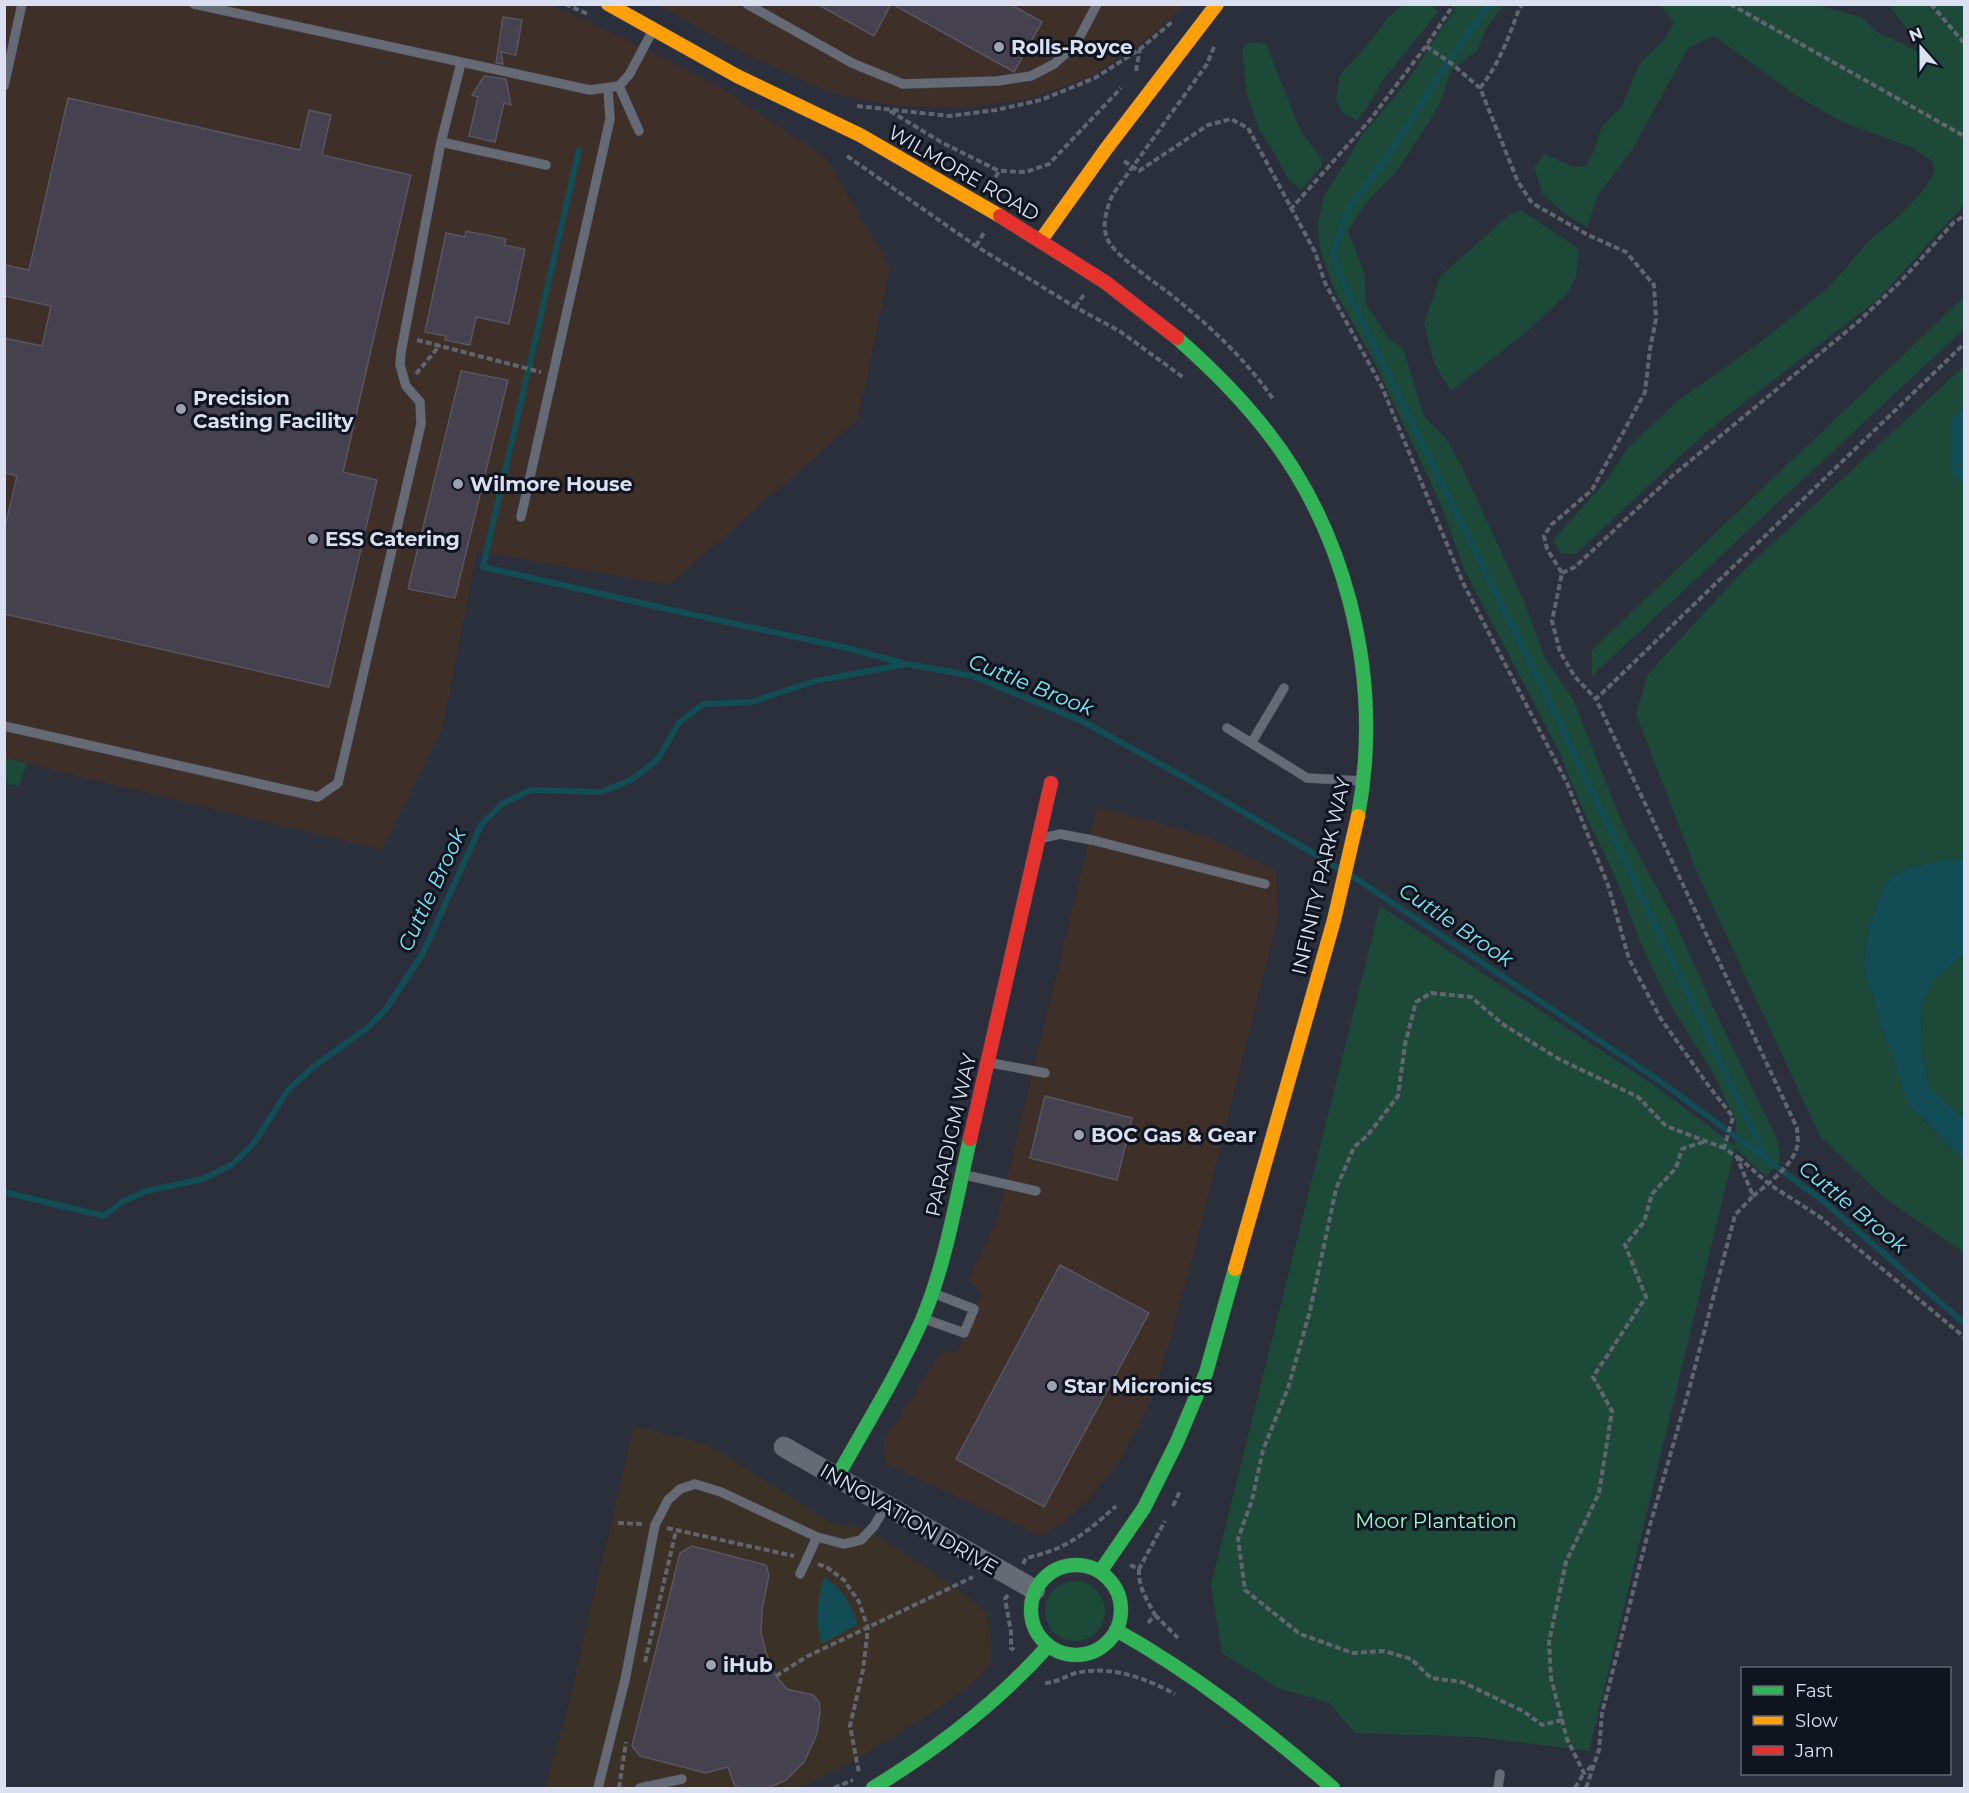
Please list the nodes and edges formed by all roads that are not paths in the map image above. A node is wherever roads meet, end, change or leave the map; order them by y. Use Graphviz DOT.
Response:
graph roads {
  1 [pos="22,4"];
  2 [pos="194,4"];
  3 [pos="608,4"];
  4 [pos="747,4"];
  5 [pos="1097,4"];
  6 [pos="1217,4"];
  7 [pos="653,30"];
  8 [pos="461,63"];
  9 [pos="4,86"];
  10 [pos="619,86"];
  11 [pos="608,89"];
  12 [pos="639,130"];
  13 [pos="441,142"];
  14 [pos="546,165"];
  15 [pos="1041,240"];
  16 [pos="521,517"];
  17 [pos="1284,688"];
  18 [pos="4,726"];
  19 [pos="1227,728"];
  20 [pos="1252,742"];
  21 [pos="1364,781"];
  22 [pos="1051,783"];
  23 [pos="1038,840"];
  24 [pos="1265,884"];
  25 [pos="988,1063"];
  26 [pos="1045,1073"];
  27 [pos="962,1174"];
  28 [pos="1036,1191"];
  29 [pos="932,1292"];
  30 [pos="922,1319"];
  31 [pos="784,1447"];
  32 [pos="837,1478"];
  33 [pos="886,1506"];
  34 [pos="817,1537"];
  35 [pos="1101,1572"];
  36 [pos="800,1574"];
  37 [pos="1035,1590"];
  38 [pos="1116,1630"];
  39 [pos="1048,1646"];
  40 [pos="1500,1774"];
  41 [pos="682,1779"];
  42 [pos="598,1788"];
  43 [pos="640,1788"];
  44 [pos="873,1788"];
  45 [pos="1333,1788"];
  46 [pos="1498,1788"];
  1 -- 9 [label="lane"];
  2 -- 8 [label="lane"];
  3 -- 7 [label="street, WILMORE ROAD"];
  4 -- 5 [label="lane"];
  6 -- 15 [label="street, WILMORE ROAD"];
  7 -- 10 [label="lane"];
  7 -- 15 [label="street, WILMORE ROAD"];
  8 -- 11 [label="lane"];
  8 -- 13 [label="lane"];
  10 -- 11 [label="lane"];
  10 -- 12 [label="lane"];
  11 -- 16 [label="lane"];
  13 -- 14 [label="lane"];
  13 -- 18 [label="lane"];
  15 -- 21 [label="street, INFINITY PARK WAY"];
  17 -- 20 [label="lane"];
  19 -- 20 [label="lane"];
  20 -- 21 [label="lane"];
  21 -- 35 [label="street, INFINITY PARK WAY"];
  22 -- 23 [label="street, PARADIGM WAY"];
  23 -- 24 [label="lane"];
  23 -- 25 [label="street, PARADIGM WAY"];
  25 -- 26 [label="lane"];
  25 -- 27 [label="street, PARADIGM WAY"];
  27 -- 28 [label="lane"];
  27 -- 29 [label="street, PARADIGM WAY"];
  29 -- 30 [label="street, PARADIGM WAY"];
  29 -- 30 [label="lane"];
  30 -- 32 [label="street, PARADIGM WAY"];
  31 -- 32 [label="street, INNOVATION DRIVE"];
  32 -- 33 [label="street, INNOVATION DRIVE"];
  33 -- 34 [label="lane"];
  33 -- 37 [label="street, INNOVATION DRIVE"];
  34 -- 36 [label="lane"];
  34 -- 42 [label="lane"];
  35 -- 37 [label="street"];
  35 -- 38 [label="street"];
  37 -- 39 [label="street"];
  38 -- 39 [label="street"];
  38 -- 45 [label="street"];
  39 -- 44 [label="street"];
  40 -- 46 [label="lane"];
  41 -- 43 [label="lane"];
}
